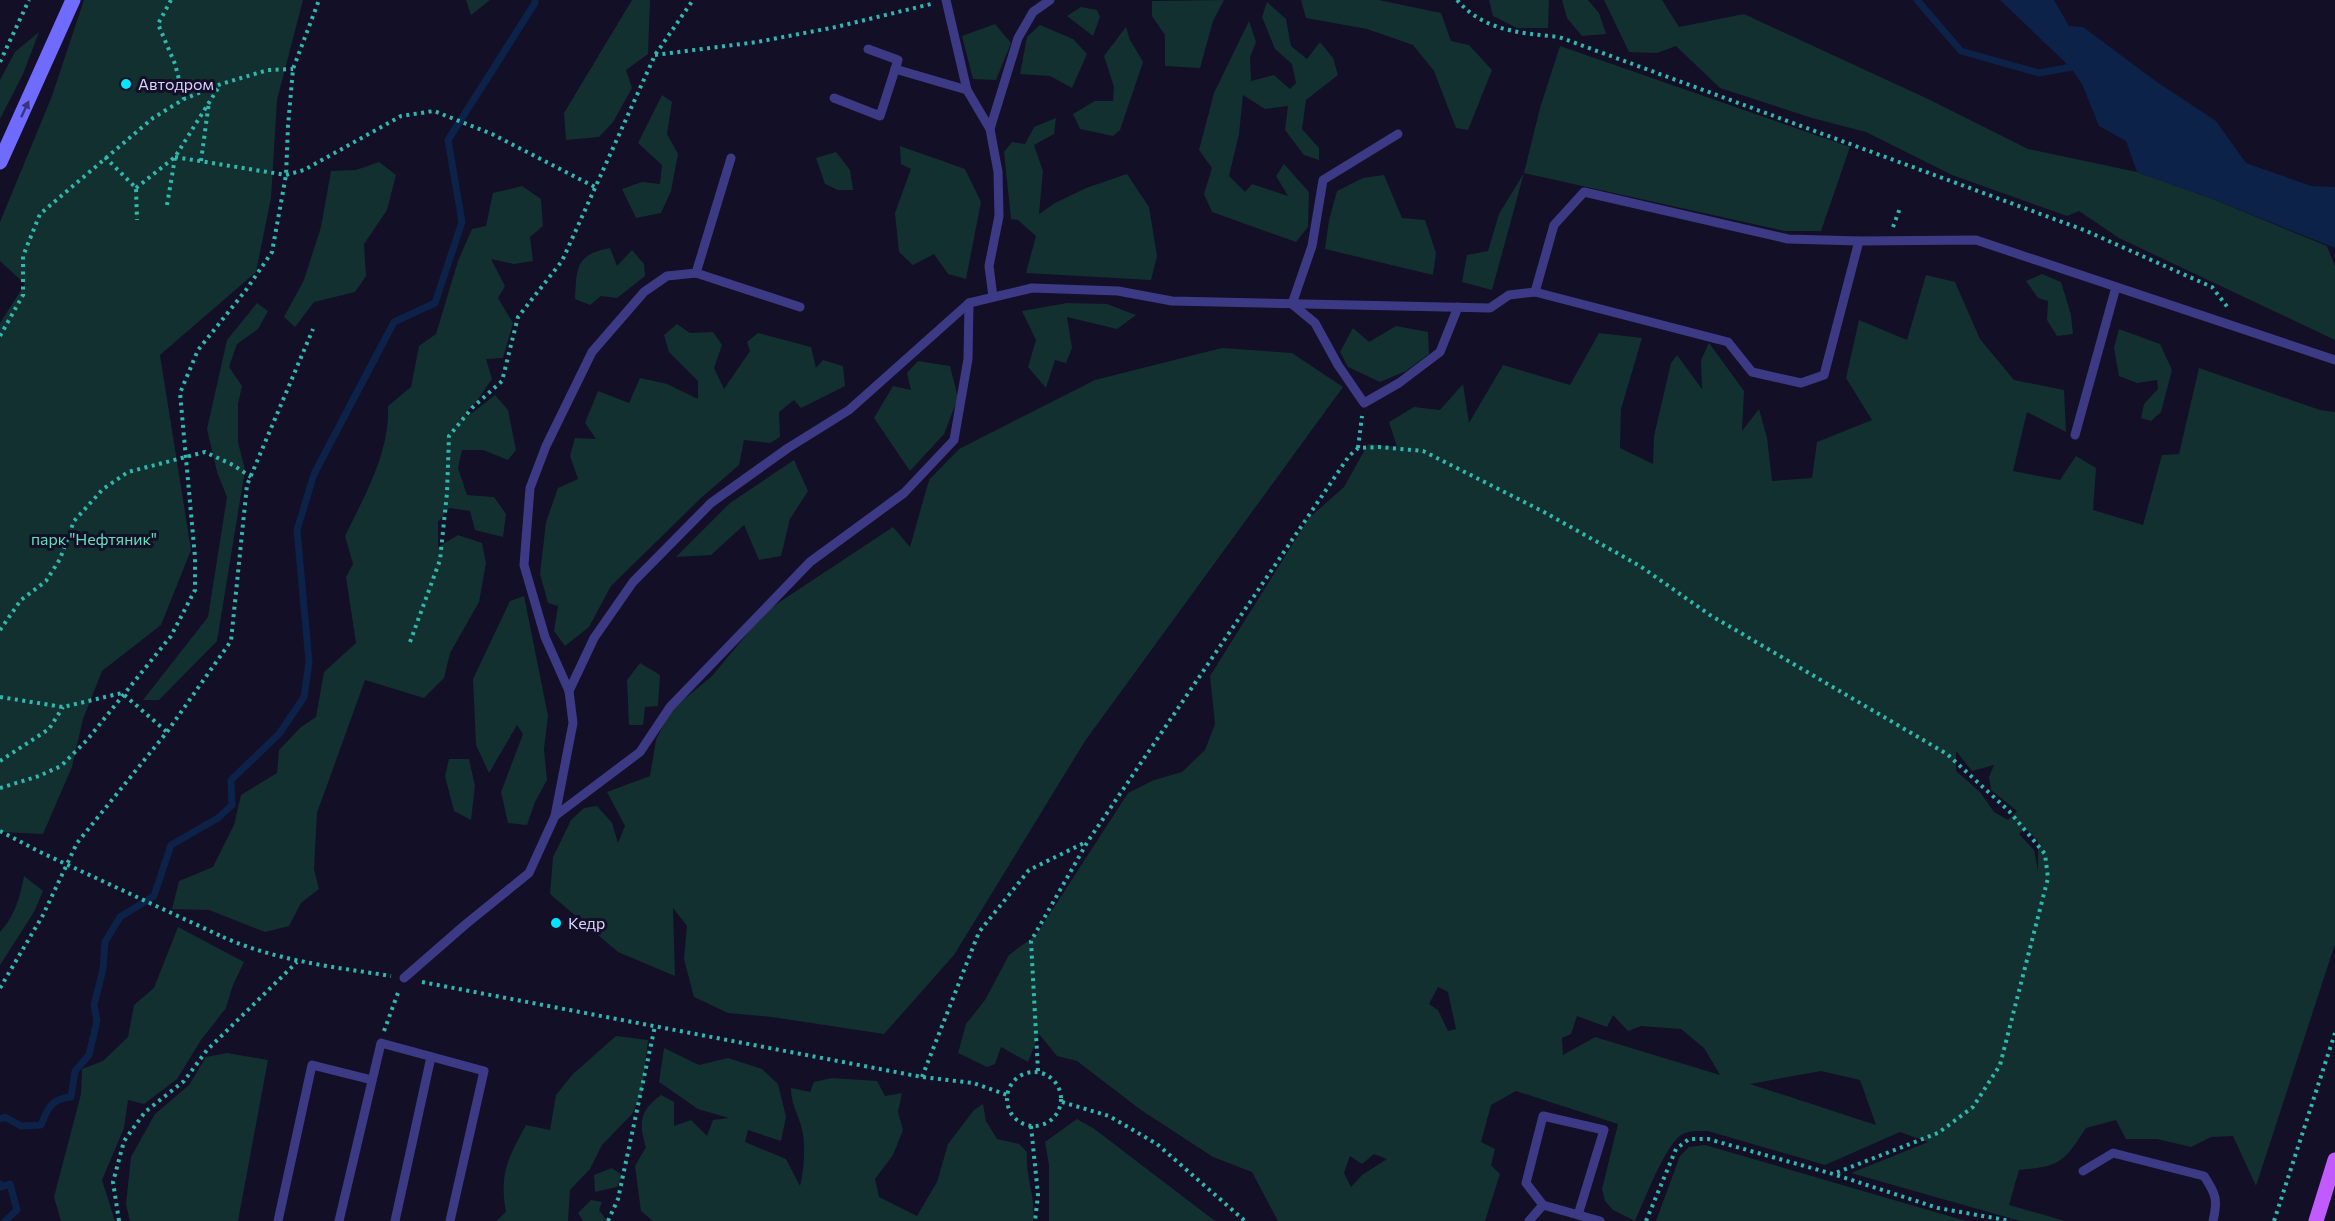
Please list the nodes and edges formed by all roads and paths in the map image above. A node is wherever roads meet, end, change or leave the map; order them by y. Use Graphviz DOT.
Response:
graph roads {
  1 [pos="29,0"];
  2 [pos="73,0"];
  3 [pos="171,0"];
  4 [pos="319,0"];
  5 [pos="693,0"];
  6 [pos="946,0"];
  7 [pos="1050,0"];
  8 [pos="1457,0"];
  9 [pos="868,49"];
  10 [pos="654,55"];
  11 [pos="0,62"];
  12 [pos="293,69"];
  13 [pos="895,69"];
  14 [pos="221,84"];
  15 [pos="967,90"];
  16 [pos="834,98"];
  17 [pos="184,99"];
  18 [pos="210,101"];
  19 [pos="990,129"];
  20 [pos="1398,134"];
  21 [pos="105,157"];
  22 [pos="175,157"];
  23 [pos="731,158"];
  24 [pos="201,161"];
  25 [pos="0,162"];
  26 [pos="286,175"];
  27 [pos="595,187"];
  28 [pos="136,188"];
  29 [pos="168,206"];
  30 [pos="137,220"];
  31 [pos="1859,242"];
  32 [pos="696,273"];
  33 [pos="2116,287"];
  34 [pos="1535,292"];
  35 [pos="993,297"];
  36 [pos="969,303"];
  37 [pos="1292,304"];
  38 [pos="800,307"];
  39 [pos="1458,307"];
  40 [pos="313,329"];
  41 [pos="2240,329"];
  42 [pos="0,336"];
  43 [pos="2335,360"];
  44 [pos="1364,403"];
  45 [pos="2075,435"];
  46 [pos="1358,448"];
  47 [pos="186,456"];
  48 [pos="251,477"];
  49 [pos="0,630"];
  50 [pos="410,642"];
  51 [pos="569,692"];
  52 [pos="122,693"];
  53 [pos="0,698"];
  54 [pos="63,707"];
  55 [pos="167,732"];
  56 [pos="0,761"];
  57 [pos="0,788"];
  58 [pos="555,816"];
  59 [pos="0,831"];
  60 [pos="1088,841"];
  61 [pos="297,962"];
  62 [pos="404,978"];
  63 [pos="0,988"];
  64 [pos="655,1026"];
  65 [pos="2335,1033"];
  66 [pos="381,1043"];
  67 [pos="431,1057"];
  68 [pos="1038,1071"];
  69 [pos="922,1077"];
  70 [pos="372,1080"];
  71 [pos="1007,1095"];
  72 [pos="1062,1102"];
  73 [pos="1031,1126"];
  74 [pos="2335,1160"];
  75 [pos="2083,1171"];
  76 [pos="1833,1174"];
  77 [pos="1543,1205"];
  78 [pos="1578,1215"];
  79 [pos="119,1221"];
  80 [pos="278,1221"];
  81 [pos="339,1221"];
  82 [pos="394,1221"];
  83 [pos="450,1221"];
  84 [pos="608,1221"];
  85 [pos="1035,1221"];
  86 [pos="1245,1221"];
  87 [pos="1529,1221"];
  88 [pos="1600,1221"];
  89 [pos="1646,1221"];
  90 [pos="2011,1221"];
  91 [pos="2213,1221"];
  92 [pos="2274,1221"];
  93 [pos="2316,1221"];
  1 -- 11 [label="path"];
  25 -- 2 [label="main road, one-way"];
  3 -- 17 [label="path"];
  4 -- 12 [label="path"];
  5 -- 10 [label="path"];
  6 -- 10 [label="path"];
  6 -- 15 [label="lane"];
  7 -- 19 [label="lane"];
  8 -- 41 [label="path"];
  9 -- 13 [label="lane"];
  10 -- 27 [label="path"];
  12 -- 14 [label="path"];
  12 -- 26 [label="path"];
  13 -- 15 [label="lane"];
  13 -- 16 [label="lane"];
  14 -- 17 [label="path"];
  14 -- 18 [label="path"];
  15 -- 19 [label="lane"];
  17 -- 21 [label="path"];
  18 -- 22 [label="path"];
  18 -- 24 [label="path"];
  19 -- 35 [label="lane"];
  20 -- 37 [label="lane"];
  21 -- 28 [label="path"];
  21 -- 42 [label="path"];
  22 -- 24 [label="path"];
  22 -- 28 [label="path"];
  22 -- 29 [label="path"];
  23 -- 32 [label="lane"];
  24 -- 26 [label="path"];
  26 -- 27 [label="path"];
  26 -- 47 [label="path"];
  27 -- 50 [label="path"];
  28 -- 30 [label="path"];
  31 -- 33 [label="lane"];
  31 -- 34 [label="lane"];
  31 -- 34 [label="lane"];
  32 -- 38 [label="lane"];
  32 -- 51 [label="lane"];
  33 -- 41 [label="lane"];
  33 -- 45 [label="lane"];
  34 -- 39 [label="lane"];
  35 -- 36 [label="lane"];
  35 -- 37 [label="lane"];
  36 -- 51 [label="lane"];
  36 -- 58 [label="lane"];
  37 -- 39 [label="lane"];
  37 -- 44 [label="lane"];
  39 -- 44 [label="lane"];
  40 -- 48 [label="path"];
  41 -- 43 [label="lane"];
  44 -- 46 [label="path"];
  46 -- 60 [label="path"];
  46 -- 76 [label="path"];
  47 -- 48 [label="path"];
  47 -- 49 [label="path"];
  47 -- 52 [label="path"];
  48 -- 55 [label="path"];
  51 -- 58 [label="lane"];
  52 -- 54 [label="path"];
  52 -- 55 [label="path"];
  52 -- 57 [label="path"];
  53 -- 54 [label="path"];
  54 -- 56 [label="path"];
  55 -- 63 [label="path"];
  58 -- 62 [label="lane"];
  59 -- 61 [label="path, bridge"];
  60 -- 68 [label="path"];
  60 -- 69 [label="path"];
  61 -- 62 [label="path"];
  61 -- 79 [label="path"];
  62 -- 64 [label="path"];
  62 -- 66 [label="path"];
  64 -- 69 [label="path"];
  64 -- 84 [label="path"];
  65 -- 92 [label="path"];
  66 -- 67 [label="lane"];
  66 -- 70 [label="lane"];
  67 -- 82 [label="lane"];
  67 -- 83 [label="lane"];
  68 -- 71 [label="path"];
  68 -- 72 [label="path"];
  69 -- 71 [label="path"];
  70 -- 80 [label="lane"];
  70 -- 81 [label="lane"];
  71 -- 73 [label="path"];
  72 -- 73 [label="path"];
  72 -- 86 [label="path"];
  73 -- 85 [label="path"];
  74 -- 93 [label="main road"];
  75 -- 91 [label="lane"];
  76 -- 89 [label="path"];
  76 -- 90 [label="path"];
  77 -- 78 [label="lane"];
  77 -- 78 [label="lane"];
  77 -- 87 [label="lane"];
  78 -- 88 [label="lane"];
}
